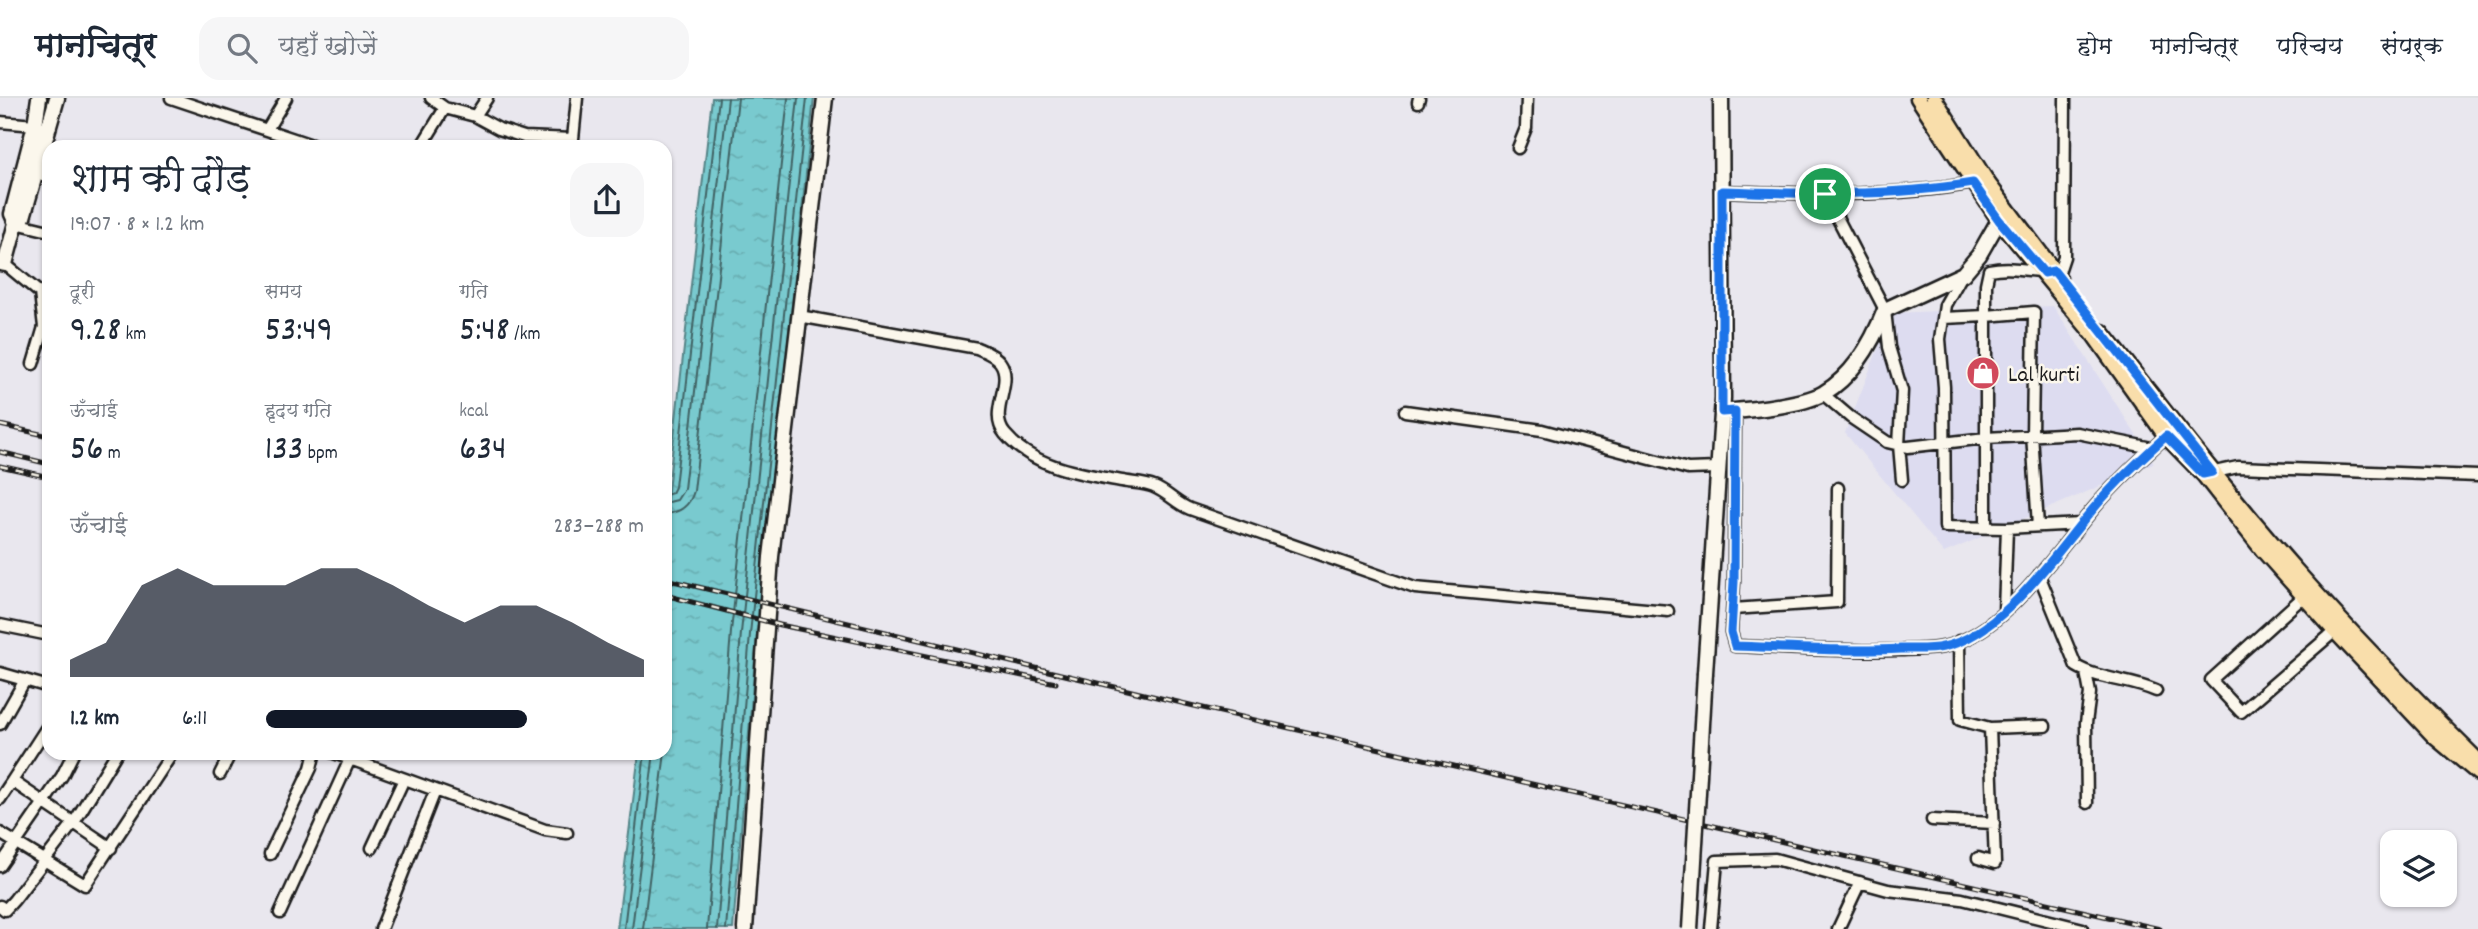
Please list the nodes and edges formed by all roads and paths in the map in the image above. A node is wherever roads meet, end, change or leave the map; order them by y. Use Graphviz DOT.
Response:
graph roads {
  1 [pos="39,98"];
  2 [pos="57,98"];
  3 [pos="171,98"];
  4 [pos="286,98"];
  5 [pos="431,98"];
  6 [pos="487,98"];
  7 [pos="577,98"];
  8 [pos="825,98"];
  9 [pos="1527,98"];
  10 [pos="1721,98"];
  11 [pos="1918,98"];
  12 [pos="1934,98"];
  13 [pos="2065,98"];
  14 [pos="445,108"];
  15 [pos="475,116"];
  16 [pos="0,121"];
  17 [pos="35,125"];
  18 [pos="268,128"];
  19 [pos="45,140"];
  20 [pos="299,140"];
  21 [pos="425,140"];
  22 [pos="1518,148"];
  23 [pos="42,152"];
  24 [pos="36,174"];
  25 [pos="1973,183"];
  26 [pos="1722,191"];
  27 [pos="1825,194"];
  28 [pos="1999,220"];
  29 [pos="16,223"];
  30 [pos="42,229"];
  31 [pos="1979,255"];
  32 [pos="3,263"];
  33 [pos="1995,269"];
  34 [pos="2049,272"];
  35 [pos="1963,274"];
  36 [pos="42,303"];
  37 [pos="1885,310"];
  38 [pos="799,316"];
  39 [pos="1986,316"];
  40 [pos="1943,318"];
  41 [pos="42,341"];
  42 [pos="33,365"];
  43 [pos="1823,394"];
  44 [pos="1405,411"];
  45 [pos="1728,411"];
  46 [pos="2032,434"];
  47 [pos="2166,436"];
  48 [pos="1986,438"];
  49 [pos="1944,443"];
  50 [pos="1899,445"];
  51 [pos="2152,448"];
  52 [pos="1718,468"];
  53 [pos="2208,473"];
  54 [pos="2478,476"];
  55 [pos="1902,480"];
  56 [pos="1838,488"];
  57 [pos="2081,524"];
  58 [pos="2038,526"];
  59 [pos="1986,528"];
  60 [pos="2007,528"];
  61 [pos="2039,575"];
  62 [pos="2303,597"];
  63 [pos="1733,609"];
  64 [pos="1668,611"];
  65 [pos="2004,611"];
  66 [pos="0,625"];
  67 [pos="2335,631"];
  68 [pos="42,634"];
  69 [pos="1959,641"];
  70 [pos="2086,672"];
  71 [pos="0,673"];
  72 [pos="26,680"];
  73 [pos="42,687"];
  74 [pos="2156,691"];
  75 [pos="0,724"];
  76 [pos="2045,726"];
  77 [pos="1990,728"];
  78 [pos="42,735"];
  79 [pos="70,760"];
  80 [pos="112,760"];
  81 [pos="168,760"];
  82 [pos="227,760"];
  83 [pos="313,760"];
  84 [pos="350,760"];
  85 [pos="353,760"];
  86 [pos="2478,761"];
  87 [pos="2478,773"];
  88 [pos="220,774"];
  89 [pos="404,779"];
  90 [pos="12,780"];
  91 [pos="435,791"];
  92 [pos="0,800"];
  93 [pos="44,802"];
  94 [pos="2088,803"];
  95 [pos="1932,820"];
  96 [pos="75,821"];
  97 [pos="1994,824"];
  98 [pos="0,833"];
  99 [pos="567,833"];
  100 [pos="15,844"];
  101 [pos="111,848"];
  102 [pos="372,848"];
  103 [pos="270,854"];
  104 [pos="1978,858"];
  105 [pos="44,861"];
  106 [pos="0,866"];
  107 [pos="1860,882"];
  108 [pos="0,906"];
  109 [pos="280,913"];
  110 [pos="381,929"];
  111 [pos="745,929"];
  112 [pos="1690,929"];
  113 [pos="1711,929"];
  114 [pos="1838,929"];
  115 [pos="2084,929"];
  1 -- 17 [label="street"];
  2 -- 19 [label="street"];
  3 -- 18 [label="street"];
  4 -- 18 [label="street"];
  5 -- 14 [label="street"];
  6 -- 15 [label="street"];
  7 -- 15 [label="street"];
  8 -- 38 [label="street"];
  9 -- 22 [label="street"];
  10 -- 26 [label="street"];
  11 -- 25 [label="main road"];
  12 -- 34 [label="main road"];
  13 -- 34 [label="street"];
  14 -- 15 [label="street"];
  14 -- 21 [label="street"];
  16 -- 17 [label="street"];
  17 -- 24 [label="street"];
  18 -- 20 [label="street"];
  23 -- 24 [label="street"];
  24 -- 29 [label="street"];
  25 -- 27 [label="street"];
  25 -- 28 [label="main road"];
  26 -- 27 [label="street"];
  26 -- 45 [label="street"];
  27 -- 37 [label="street"];
  28 -- 31 [label="street"];
  28 -- 34 [label="main road"];
  29 -- 30 [label="street"];
  29 -- 32 [label="street"];
  31 -- 33 [label="street"];
  31 -- 35 [label="street"];
  32 -- 36 [label="street"];
  33 -- 34 [label="street"];
  33 -- 39 [label="street"];
  34 -- 47 [label="main road"];
  34 -- 53 [label="main road"];
  35 -- 37 [label="street"];
  35 -- 40 [label="street"];
  37 -- 43 [label="street"];
  37 -- 50 [label="street"];
  38 -- 64 [label="street"];
  38 -- 111 [label="street"];
  39 -- 40 [label="street"];
  39 -- 46 [label="street"];
  39 -- 48 [label="street"];
  40 -- 49 [label="street"];
  41 -- 42 [label="street"];
  43 -- 45 [label="street"];
  43 -- 50 [label="street"];
  44 -- 52 [label="street"];
  45 -- 52 [label="street"];
  45 -- 63 [label="street"];
  46 -- 48 [label="street"];
  46 -- 51 [label="street"];
  46 -- 58 [label="street"];
  47 -- 51 [label="street"];
  47 -- 53 [label="main road"];
  48 -- 49 [label="street"];
  48 -- 59 [label="street"];
  49 -- 50 [label="street"];
  49 -- 59 [label="street"];
  50 -- 55 [label="street"];
  51 -- 57 [label="street"];
  52 -- 112 [label="street, bridge"];
  53 -- 54 [label="street"];
  53 -- 62 [label="main road"];
  53 -- 86 [label="main road"];
  56 -- 63 [label="street"];
  57 -- 58 [label="street"];
  57 -- 61 [label="street"];
  58 -- 60 [label="street"];
  59 -- 60 [label="street"];
  60 -- 65 [label="street"];
  61 -- 65 [label="street"];
  61 -- 70 [label="street"];
  62 -- 67 [label="main road"];
  62 -- 67 [label="street"];
  63 -- 69 [label="street"];
  65 -- 69 [label="street"];
  66 -- 68 [label="street"];
  67 -- 87 [label="main road"];
  69 -- 77 [label="street"];
  70 -- 74 [label="street"];
  70 -- 94 [label="street"];
  71 -- 72 [label="street"];
  72 -- 73 [label="street"];
  72 -- 75 [label="street"];
  76 -- 77 [label="street"];
  77 -- 97 [label="street"];
  78 -- 90 [label="street"];
  79 -- 93 [label="street"];
  80 -- 96 [label="street"];
  81 -- 101 [label="street"];
  82 -- 88 [label="street"];
  83 -- 103 [label="street"];
  84 -- 109 [label="street"];
  85 -- 89 [label="street"];
  89 -- 91 [label="street"];
  89 -- 102 [label="street"];
  90 -- 92 [label="street"];
  90 -- 93 [label="street"];
  91 -- 99 [label="street"];
  91 -- 110 [label="street"];
  93 -- 96 [label="street"];
  93 -- 100 [label="street"];
  95 -- 97 [label="street"];
  96 -- 101 [label="street"];
  96 -- 105 [label="street"];
  97 -- 104 [label="street"];
  98 -- 100 [label="street"];
  100 -- 105 [label="street"];
  100 -- 106 [label="street"];
  101 -- 105 [label="street"];
  105 -- 108 [label="street"];
  107 -- 113 [label="street"];
  107 -- 114 [label="street"];
  107 -- 115 [label="street"];
}
